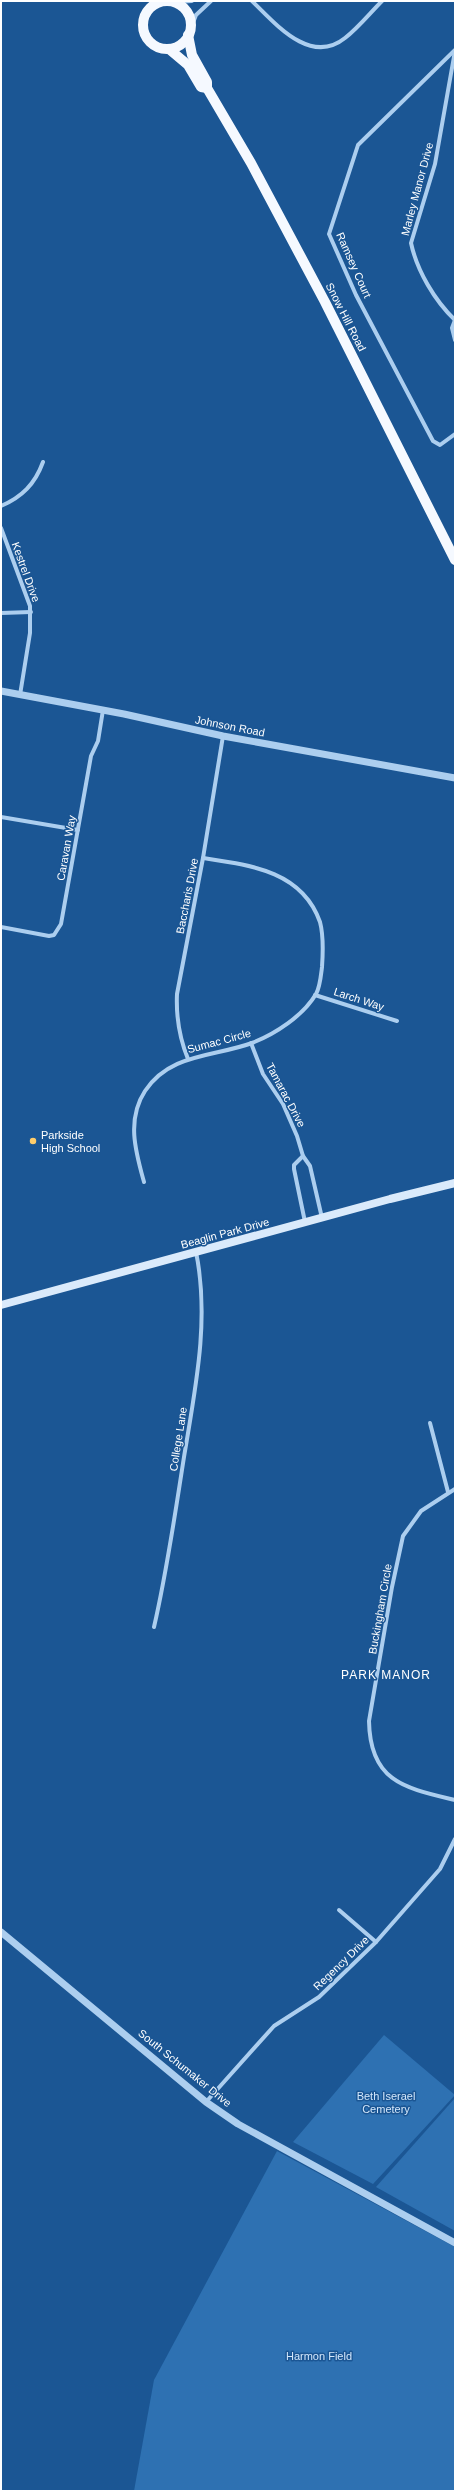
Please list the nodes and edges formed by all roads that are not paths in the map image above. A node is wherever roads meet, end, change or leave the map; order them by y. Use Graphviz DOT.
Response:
graph roads {
  1 [pos="144,1"];
  2 [pos="192,1"];
  3 [pos="211,1"];
  4 [pos="252,1"];
  5 [pos="382,1"];
  6 [pos="170,2"];
  7 [pos="144,18"];
  8 [pos="190,32"];
  9 [pos="169,49"];
  10 [pos="455,51"];
  11 [pos="207,88"];
  12 [pos="455,320"];
  13 [pos="455,340"];
  14 [pos="455,434"];
  15 [pos="43,462"];
  16 [pos="1,506"];
  17 [pos="1,528"];
  18 [pos="455,560"];
  19 [pos="31,612"];
  20 [pos="1,613"];
  21 [pos="1,691"];
  22 [pos="20,695"];
  23 [pos="103,710"];
  24 [pos="223,736"];
  25 [pos="455,778"];
  26 [pos="1,817"];
  27 [pos="78,830"];
  28 [pos="203,858"];
  29 [pos="1,927"];
  30 [pos="315,994"];
  31 [pos="397,1020"];
  32 [pos="251,1043"];
  33 [pos="188,1059"];
  34 [pos="303,1156"];
  35 [pos="144,1182"];
  36 [pos="455,1183"];
  37 [pos="322,1218"];
  38 [pos="305,1223"];
  39 [pos="196,1252"];
  40 [pos="1,1305"];
  41 [pos="430,1423"];
  42 [pos="455,1489"];
  43 [pos="448,1492"];
  44 [pos="154,1627"];
  45 [pos="455,1800"];
  46 [pos="455,1839"];
  47 [pos="339,1910"];
  48 [pos="1,1932"];
  49 [pos="376,1942"];
  50 [pos="206,2102"];
  51 [pos="455,2243"];
  1 -- 7 [label="main road"];
  2 -- 6 [label="street"];
  3 -- 8 [label="street"];
  4 -- 5 [label="street"];
  6 -- 7 [label="main road"];
  6 -- 8 [label="main road"];
  7 -- 9 [label="main road"];
  8 -- 9 [label="main road"];
  8 -- 11 [label="main road, Snow Hill Road"];
  9 -- 11 [label="main road, Snow Hill Road"];
  10 -- 12 [label="street, Marley Manor Drive"];
  10 -- 14 [label="street, Ramsey Court"];
  11 -- 18 [label="main road, Snow Hill Road"];
  12 -- 13 [label="street, Marley Manor Drive"];
  15 -- 16 [label="street"];
  17 -- 19 [label="street, Kestrel Drive"];
  19 -- 20 [label="street"];
  19 -- 22 [label="street, Kestrel Drive"];
  21 -- 22 [label="street, Johnson Road"];
  22 -- 23 [label="street, Johnson Road"];
  23 -- 24 [label="street, Johnson Road"];
  23 -- 27 [label="street, Caravan Way"];
  24 -- 25 [label="street, Johnson Road"];
  24 -- 28 [label="street, Baccharis Drive"];
  26 -- 27 [label="street"];
  27 -- 29 [label="street, Caravan Way"];
  28 -- 30 [label="street, Sumac Circle"];
  28 -- 33 [label="street, Baccharis Drive"];
  30 -- 31 [label="street, Larch Way"];
  30 -- 32 [label="street, Sumac Circle"];
  32 -- 33 [label="street, Sumac Circle"];
  32 -- 34 [label="street, Tamarac Drive"];
  33 -- 35 [label="street, Sumac Circle"];
  34 -- 37 [label="street, Tamarac Drive"];
  34 -- 38 [label="street"];
  36 -- 37 [label="main road, Beaglin Park Drive"];
  37 -- 38 [label="main road, Beaglin Park Drive"];
  38 -- 39 [label="main road, Beaglin Park Drive"];
  39 -- 40 [label="main road, Beaglin Park Drive"];
  39 -- 44 [label="street, College Lane"];
  41 -- 43 [label="street"];
  42 -- 43 [label="street, Buckingham Circle"];
  43 -- 45 [label="street, Buckingham Circle"];
  46 -- 49 [label="street, Regency Drive"];
  47 -- 49 [label="street"];
  48 -- 50 [label="street, South Schumaker Drive"];
  49 -- 50 [label="street, Regency Drive"];
  50 -- 51 [label="street, South Schumaker Drive"];
}
